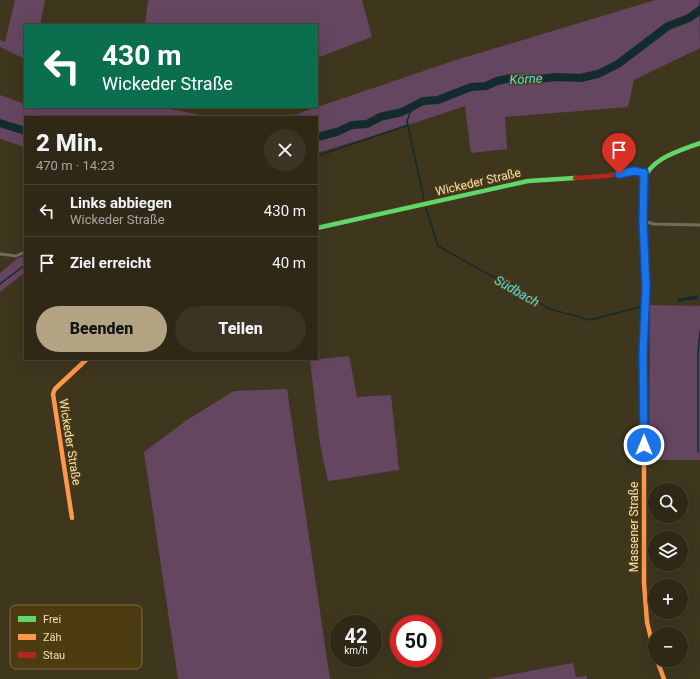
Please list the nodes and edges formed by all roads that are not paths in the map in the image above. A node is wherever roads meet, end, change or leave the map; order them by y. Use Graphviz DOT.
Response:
graph roads {
  1 [pos="700,143"];
  2 [pos="644,173"];
  3 [pos="643,221"];
  4 [pos="700,225"];
  5 [pos="318,228"];
  6 [pos="24,252"];
  7 [pos="0,254"];
  8 [pos="86,360"];
  9 [pos="72,518"];
  10 [pos="648,627"];
  11 [pos="660,667"];
  12 [pos="664,679"];
  1 -- 2 [label="main road"];
  2 -- 3 [label="main road, Massener Straße"];
  2 -- 5 [label="main road, Wickeder Straße"];
  3 -- 4 [label="street"];
  3 -- 10 [label="main road, Massener Straße"];
  6 -- 7 [label="street"];
  8 -- 9 [label="main road, Wickeder Straße"];
  11 -- 12 [label="main road"];
}
